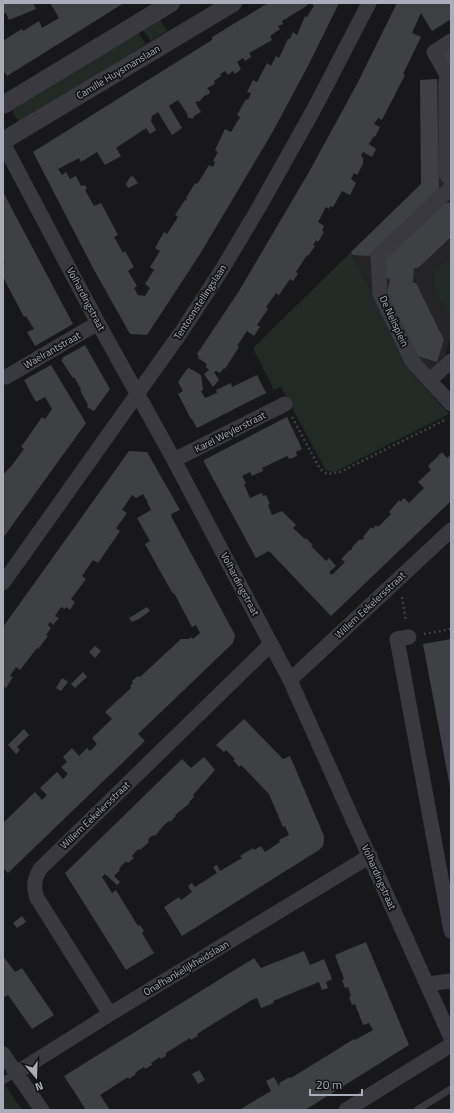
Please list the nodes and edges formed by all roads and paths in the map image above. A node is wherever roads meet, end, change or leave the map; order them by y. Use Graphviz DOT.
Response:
graph roads {
  1 [pos="171,3"];
  2 [pos="233,3"];
  3 [pos="369,3"];
  4 [pos="451,41"];
  5 [pos="3,106"];
  6 [pos="3,142"];
  7 [pos="451,180"];
  8 [pos="451,188"];
  9 [pos="98,323"];
  10 [pos="451,361"];
  11 [pos="6,377"];
  12 [pos="430,380"];
  13 [pos="138,393"];
  14 [pos="285,404"];
  15 [pos="451,404"];
  16 [pos="451,417"];
  17 [pos="174,460"];
  18 [pos="451,530"];
  19 [pos="398,579"];
  20 [pos="3,583"];
  21 [pos="451,629"];
  22 [pos="409,637"];
  23 [pos="271,644"];
  24 [pos="290,680"];
  25 [pos="370,856"];
  26 [pos="451,931"];
  27 [pos="451,981"];
  28 [pos="427,984"];
  29 [pos="110,1014"];
  30 [pos="451,1038"];
  31 [pos="451,1045"];
  32 [pos="3,1054"];
  33 [pos="16,1073"];
  34 [pos="3,1081"];
  35 [pos="451,1089"];
  36 [pos="42,1110"];
  37 [pos="346,1110"];
  38 [pos="417,1110"];
  1 -- 5 [label="street"];
  2 -- 6 [label="street, Camille Huysmanslaan"];
  3 -- 13 [label="street, Tentoonstellingslaan"];
  4 -- 7 [label="street"];
  6 -- 9 [label="street, Volhardingstraat"];
  8 -- 12 [label="street, De Nelisplein"];
  9 -- 11 [label="street, Waelrantstraat"];
  9 -- 13 [label="street, Volhardingstraat"];
  10 -- 12 [label="street"];
  12 -- 15 [label="street, De Nelisplein"];
  13 -- 17 [label="street, Volhardingstraat"];
  13 -- 20 [label="street, Tentoonstellingslaan"];
  14 -- 16 [label="path"];
  14 -- 17 [label="street, Karel Weylerstraat"];
  17 -- 23 [label="street, Volhardingstraat"];
  18 -- 19 [label="street, Willem Eekelersstraat"];
  19 -- 22 [label="path"];
  19 -- 24 [label="street, Willem Eekelersstraat"];
  21 -- 22 [label="path"];
  22 -- 26 [label="street"];
  23 -- 24 [label="street, Volhardingstraat"];
  23 -- 29 [label="street, Willem Eekelersstraat"];
  24 -- 25 [label="street, Volhardingstraat"];
  25 -- 28 [label="street, Volhardingstraat"];
  25 -- 29 [label="street, Onafhankelijkheidslaan"];
  27 -- 28 [label="street"];
  28 -- 30 [label="street, Volhardingstraat"];
  29 -- 33 [label="street, Onafhankelijkheidslaan"];
  31 -- 37 [label="street"];
  32 -- 33 [label="street"];
  33 -- 34 [label="lane, Onafhankelijkheidslaan"];
  33 -- 36 [label="street"];
  35 -- 38 [label="lane"];
}
